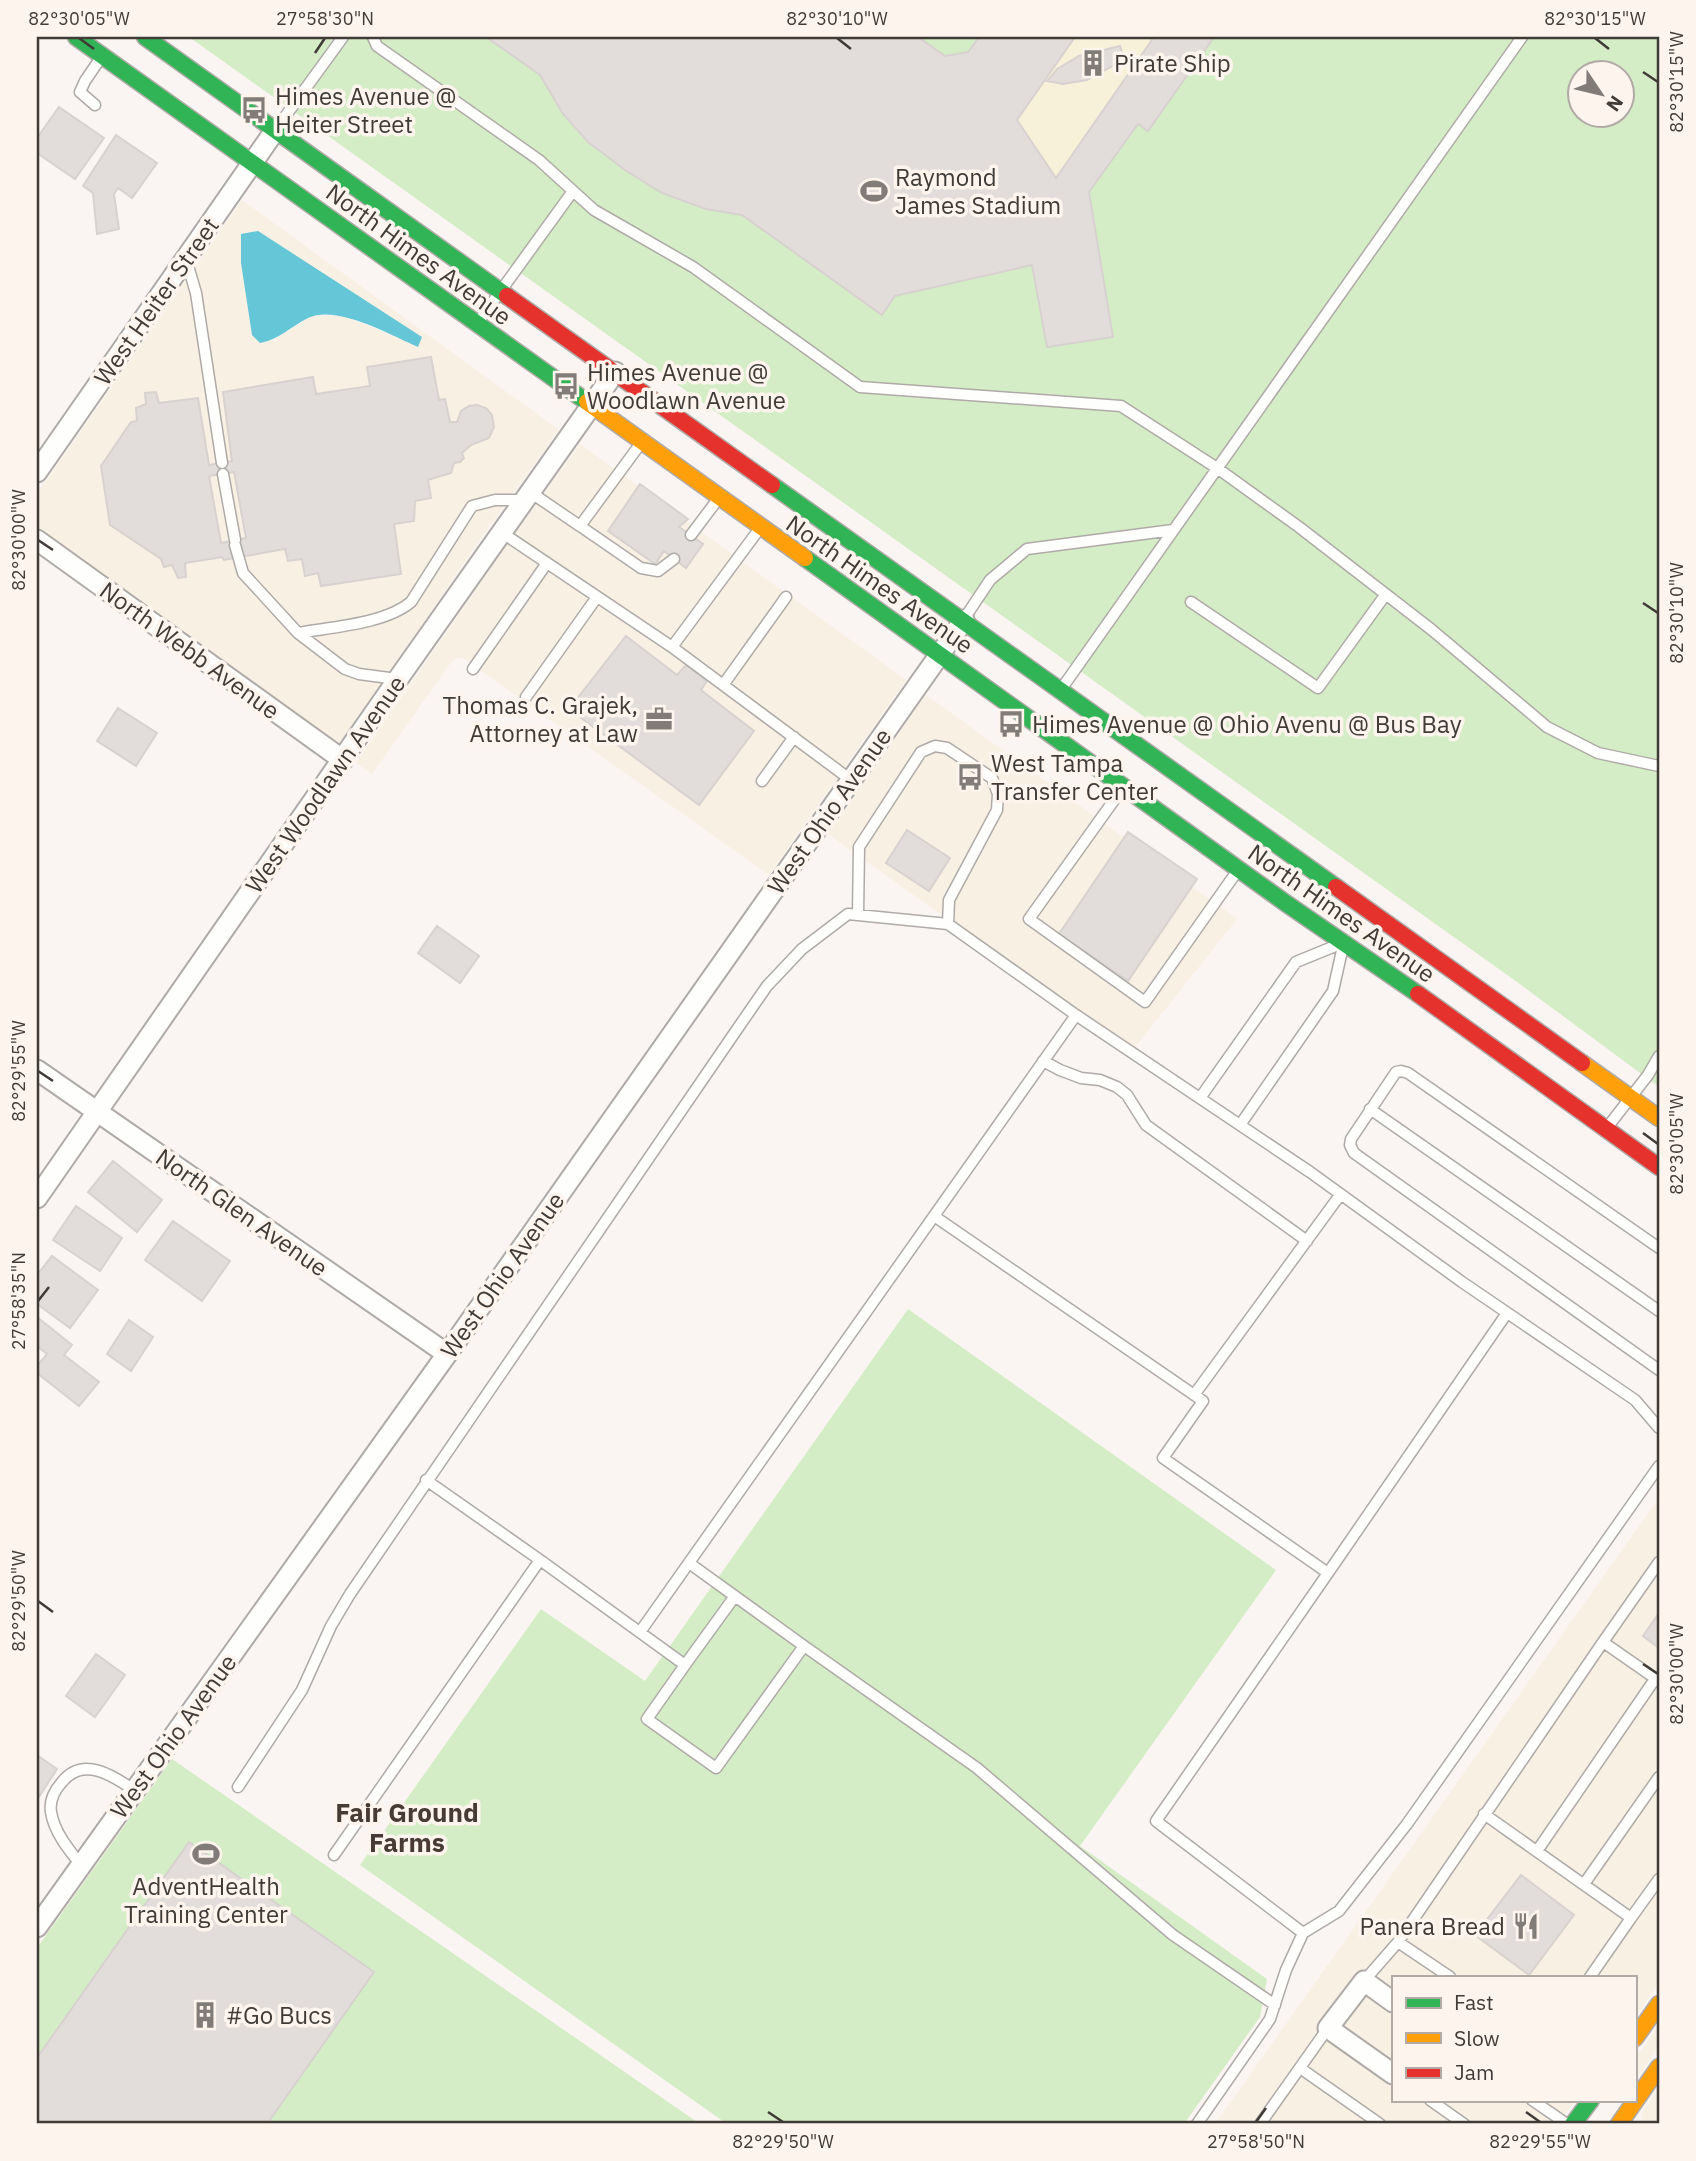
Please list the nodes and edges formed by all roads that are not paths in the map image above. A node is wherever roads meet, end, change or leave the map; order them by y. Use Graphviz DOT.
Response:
graph roads {
  1 [pos="76,37"];
  2 [pos="145,37"];
  3 [pos="343,37"];
  4 [pos="373,37"];
  5 [pos="1522,37"];
  6 [pos="102,56"];
  7 [pos="95,106"];
  8 [pos="276,129"];
  9 [pos="253,162"];
  10 [pos="573,191"];
  11 [pos="186,259"];
  12 [pos="503,291"];
  13 [pos="477,324"];
  14 [pos="615,372"];
  15 [pos="592,405"];
  16 [pos="642,441"];
  17 [pos="1217,468"];
  18 [pos="37,472"];
  19 [pos="527,496"];
  20 [pos="718,498"];
  21 [pos="580,526"];
  22 [pos="760,527"];
  23 [pos="1173,530"];
  24 [pos="501,532"];
  25 [pos="691,535"];
  26 [pos="37,541"];
  27 [pos="674,559"];
  28 [pos="547,563"];
  29 [pos="1386,594"];
  30 [pos="597,597"];
  31 [pos="786,597"];
  32 [pos="1191,601"];
  33 [pos="964,620"];
  34 [pos="298,633"];
  35 [pos="672,647"];
  36 [pos="940,654"];
  37 [pos="473,669"];
  38 [pos="398,679"];
  39 [pos="723,685"];
  40 [pos="1061,690"];
  41 [pos="526,697"];
  42 [pos="794,737"];
  43 [pos="342,760"];
  44 [pos="1659,766"];
  45 [pos="851,780"];
  46 [pos="762,781"];
  47 [pos="1124,787"];
  48 [pos="1239,869"];
  49 [pos="858,915"];
  50 [pos="948,924"];
  51 [pos="1354,926"];
  52 [pos="1076,1015"];
  53 [pos="1659,1056"];
  54 [pos="1043,1061"];
  55 [pos="37,1070"];
  56 [pos="1631,1097"];
  57 [pos="1200,1098"];
  58 [pos="1370,1110"];
  59 [pos="97,1112"];
  60 [pos="1659,1118"];
  61 [pos="1240,1125"];
  62 [pos="1606,1129"];
  63 [pos="1659,1167"];
  64 [pos="1340,1195"];
  65 [pos="37,1198"];
  66 [pos="934,1216"];
  67 [pos="1307,1241"];
  68 [pos="1659,1248"];
  69 [pos="1659,1311"];
  70 [pos="1507,1313"];
  71 [pos="447,1354"];
  72 [pos="1659,1370"];
  73 [pos="1194,1395"];
  74 [pos="1659,1428"];
  75 [pos="1659,1466"];
  76 [pos="426,1480"];
  77 [pos="540,1560"];
  78 [pos="1659,1562"];
  79 [pos="689,1563"];
  80 [pos="1328,1573"];
  81 [pos="735,1596"];
  82 [pos="640,1632"];
  83 [pos="1603,1642"];
  84 [pos="804,1646"];
  85 [pos="685,1665"];
  86 [pos="1657,1680"];
  87 [pos="1659,1777"];
  88 [pos="238,1787"];
  89 [pos="134,1790"];
  90 [pos="1484,1814"];
  91 [pos="1537,1851"];
  92 [pos="334,1855"];
  93 [pos="81,1865"];
  94 [pos="1659,1879"];
  95 [pos="1584,1884"];
  96 [pos="1631,1918"];
  97 [pos="37,1927"];
  98 [pos="1303,1933"];
  99 [pos="1398,1942"];
  100 [pos="1449,1976"];
  101 [pos="1591,1976"];
  102 [pos="1364,1981"];
  103 [pos="1392,2001"];
  104 [pos="1659,2004"];
  105 [pos="1275,2005"];
  106 [pos="1328,2028"];
  107 [pos="1636,2037"];
  108 [pos="1659,2067"];
  109 [pos="1300,2068"];
  110 [pos="1392,2073"];
  111 [pos="1433,2102"];
  112 [pos="1535,2102"];
  113 [pos="1590,2102"];
  114 [pos="1630,2116"];
  115 [pos="1197,2124"];
  116 [pos="1260,2124"];
  117 [pos="1380,2124"];
  118 [pos="1464,2124"];
  119 [pos="1567,2124"];
  120 [pos="1573,2124"];
  121 [pos="1619,2124"];
  1 -- 6 [label="street, North Himes Avenue"];
  2 -- 8 [label="street, North Himes Avenue"];
  3 -- 8 [label="lane"];
  4 -- 10 [label="lane"];
  5 -- 17 [label="lane"];
  6 -- 7 [label="lane"];
  6 -- 9 [label="street, North Himes Avenue"];
  8 -- 9 [label="street, West Heiter Street"];
  8 -- 12 [label="street, North Himes Avenue"];
  9 -- 11 [label="street, West Heiter Street"];
  9 -- 13 [label="street, North Himes Avenue"];
  10 -- 12 [label="lane"];
  10 -- 17 [label="lane"];
  11 -- 18 [label="street, West Heiter Street"];
  11 -- 34 [label="lane"];
  12 -- 13 [label="lane"];
  12 -- 14 [label="street, North Himes Avenue"];
  13 -- 15 [label="street, North Himes Avenue"];
  14 -- 15 [label="street, West Woodlawn Avenue"];
  14 -- 33 [label="street, North Himes Avenue"];
  15 -- 16 [label="street, North Himes Avenue"];
  15 -- 19 [label="street, West Woodlawn Avenue"];
  16 -- 20 [label="street, North Himes Avenue"];
  16 -- 21 [label="lane"];
  17 -- 23 [label="lane"];
  17 -- 29 [label="lane"];
  19 -- 21 [label="lane"];
  19 -- 24 [label="street, West Woodlawn Avenue"];
  19 -- 34 [label="lane"];
  20 -- 22 [label="street, North Himes Avenue"];
  20 -- 25 [label="lane"];
  21 -- 27 [label="lane"];
  22 -- 35 [label="lane"];
  22 -- 36 [label="street, North Himes Avenue"];
  23 -- 33 [label="lane"];
  23 -- 40 [label="lane"];
  24 -- 28 [label="lane"];
  24 -- 38 [label="street, West Woodlawn Avenue"];
  26 -- 43 [label="street, North Webb Avenue"];
  28 -- 30 [label="lane"];
  28 -- 37 [label="lane"];
  29 -- 32 [label="lane"];
  29 -- 44 [label="lane"];
  30 -- 35 [label="lane"];
  30 -- 41 [label="lane"];
  31 -- 39 [label="lane"];
  33 -- 36 [label="street, West Ohio Avenue"];
  33 -- 40 [label="street, North Himes Avenue"];
  34 -- 38 [label="lane"];
  35 -- 39 [label="lane"];
  36 -- 45 [label="street, West Ohio Avenue"];
  36 -- 47 [label="street, North Himes Avenue"];
  38 -- 43 [label="street, West Woodlawn Avenue"];
  39 -- 42 [label="lane"];
  40 -- 51 [label="street, North Himes Avenue"];
  42 -- 45 [label="lane"];
  42 -- 46 [label="lane"];
  43 -- 59 [label="street, West Woodlawn Avenue"];
  45 -- 71 [label="street, West Ohio Avenue"];
  47 -- 48 [label="street, North Himes Avenue"];
  47 -- 48 [label="lane"];
  48 -- 51 [label="street, North Himes Avenue"];
  49 -- 50 [label="lane"];
  49 -- 50 [label="lane"];
  49 -- 76 [label="lane"];
  50 -- 52 [label="lane"];
  51 -- 56 [label="street, North Himes Avenue"];
  51 -- 57 [label="lane"];
  51 -- 61 [label="lane"];
  51 -- 62 [label="street, North Himes Avenue"];
  52 -- 54 [label="lane"];
  52 -- 57 [label="lane"];
  53 -- 56 [label="lane"];
  54 -- 66 [label="lane"];
  54 -- 67 [label="lane"];
  55 -- 59 [label="street, North Glen Avenue"];
  56 -- 60 [label="street, North Himes Avenue"];
  56 -- 62 [label="lane"];
  57 -- 61 [label="lane"];
  58 -- 68 [label="lane"];
  58 -- 69 [label="lane"];
  58 -- 72 [label="lane"];
  59 -- 65 [label="street, West Woodlawn Avenue"];
  59 -- 71 [label="street, North Glen Avenue"];
  61 -- 64 [label="lane"];
  62 -- 63 [label="street, North Himes Avenue"];
  64 -- 67 [label="lane"];
  64 -- 70 [label="lane"];
  66 -- 73 [label="lane"];
  66 -- 79 [label="lane"];
  67 -- 73 [label="lane"];
  70 -- 74 [label="lane"];
  70 -- 80 [label="lane"];
  71 -- 89 [label="street, West Ohio Avenue"];
  73 -- 80 [label="lane"];
  75 -- 98 [label="lane"];
  76 -- 77 [label="lane"];
  76 -- 88 [label="lane"];
  77 -- 82 [label="lane"];
  77 -- 92 [label="lane"];
  78 -- 83 [label="lane"];
  79 -- 81 [label="lane"];
  79 -- 82 [label="lane"];
  80 -- 98 [label="lane"];
  81 -- 84 [label="lane"];
  81 -- 85 [label="lane"];
  82 -- 85 [label="lane"];
  83 -- 86 [label="lane"];
  83 -- 90 [label="lane"];
  84 -- 85 [label="lane"];
  84 -- 105 [label="lane"];
  86 -- 91 [label="lane"];
  87 -- 95 [label="lane"];
  89 -- 93 [label="street, West Ohio Avenue"];
  89 -- 93 [label="lane"];
  90 -- 91 [label="lane"];
  90 -- 99 [label="lane"];
  91 -- 95 [label="lane"];
  93 -- 97 [label="street, West Ohio Avenue"];
  94 -- 96 [label="lane"];
  95 -- 96 [label="lane"];
  96 -- 101 [label="lane"];
  98 -- 105 [label="lane"];
  99 -- 100 [label="lane"];
  99 -- 102 [label="lane"];
  102 -- 103 [label="street"];
  102 -- 106 [label="street"];
  104 -- 107 [label="street"];
  105 -- 115 [label="lane"];
  106 -- 109 [label="lane"];
  106 -- 110 [label="street"];
  108 -- 114 [label="street"];
  109 -- 116 [label="lane"];
  109 -- 117 [label="lane"];
  111 -- 118 [label="lane"];
  112 -- 119 [label="lane"];
  113 -- 120 [label="street"];
  114 -- 121 [label="street"];
}
